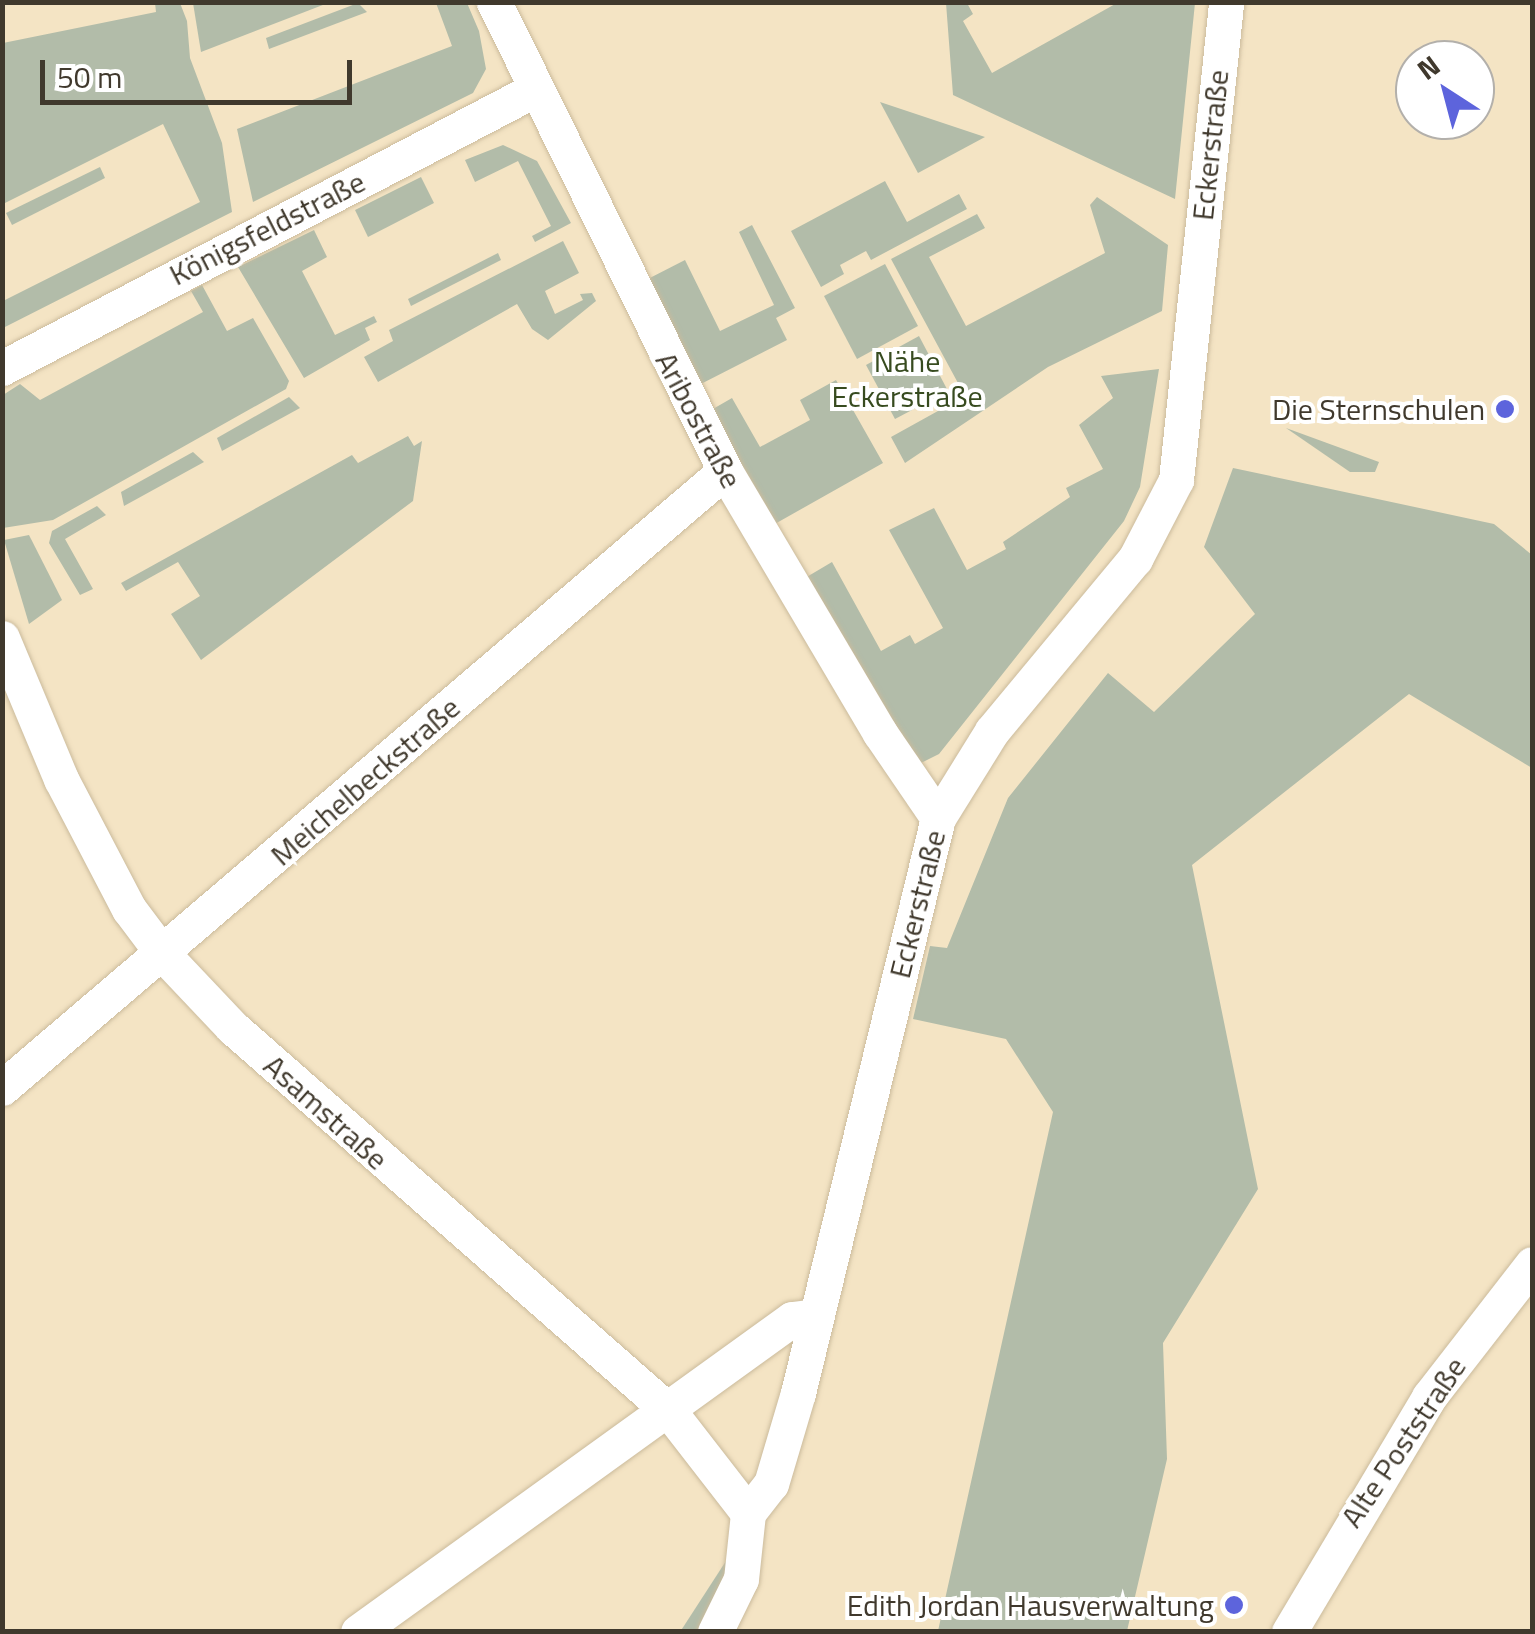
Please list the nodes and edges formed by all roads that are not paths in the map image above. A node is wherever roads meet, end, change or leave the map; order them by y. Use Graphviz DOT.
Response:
graph roads {
  1 [pos="494,2"];
  2 [pos="1226,2"];
  3 [pos="534,90"];
  4 [pos="2,368"];
  5 [pos="725,471"];
  6 [pos="2,638"];
  7 [pos="938,818"];
  8 [pos="162,954"];
  9 [pos="2,1088"];
  10 [pos="1532,1264"];
  11 [pos="816,1316"];
  12 [pos="669,1411"];
  13 [pos="748,1512"];
  14 [pos="358,1632"];
  15 [pos="715,1632"];
  16 [pos="1289,1632"];
  1 -- 3 [label="street, Aribostraße"];
  2 -- 7 [label="street, Eckerstraße"];
  3 -- 4 [label="street, Königsfeldstraße"];
  3 -- 5 [label="street, Aribostraße"];
  5 -- 7 [label="street, Aribostraße"];
  5 -- 8 [label="street, Meichelbeckstraße"];
  6 -- 8 [label="street, Asamstraße"];
  7 -- 11 [label="street, Eckerstraße"];
  8 -- 9 [label="street, Meichelbeckstraße"];
  8 -- 12 [label="street, Asamstraße"];
  10 -- 16 [label="street, Alte Poststraße"];
  11 -- 12 [label="street"];
  11 -- 13 [label="street, Eckerstraße"];
  12 -- 13 [label="street, Asamstraße"];
  12 -- 14 [label="street"];
  13 -- 15 [label="street"];
}
